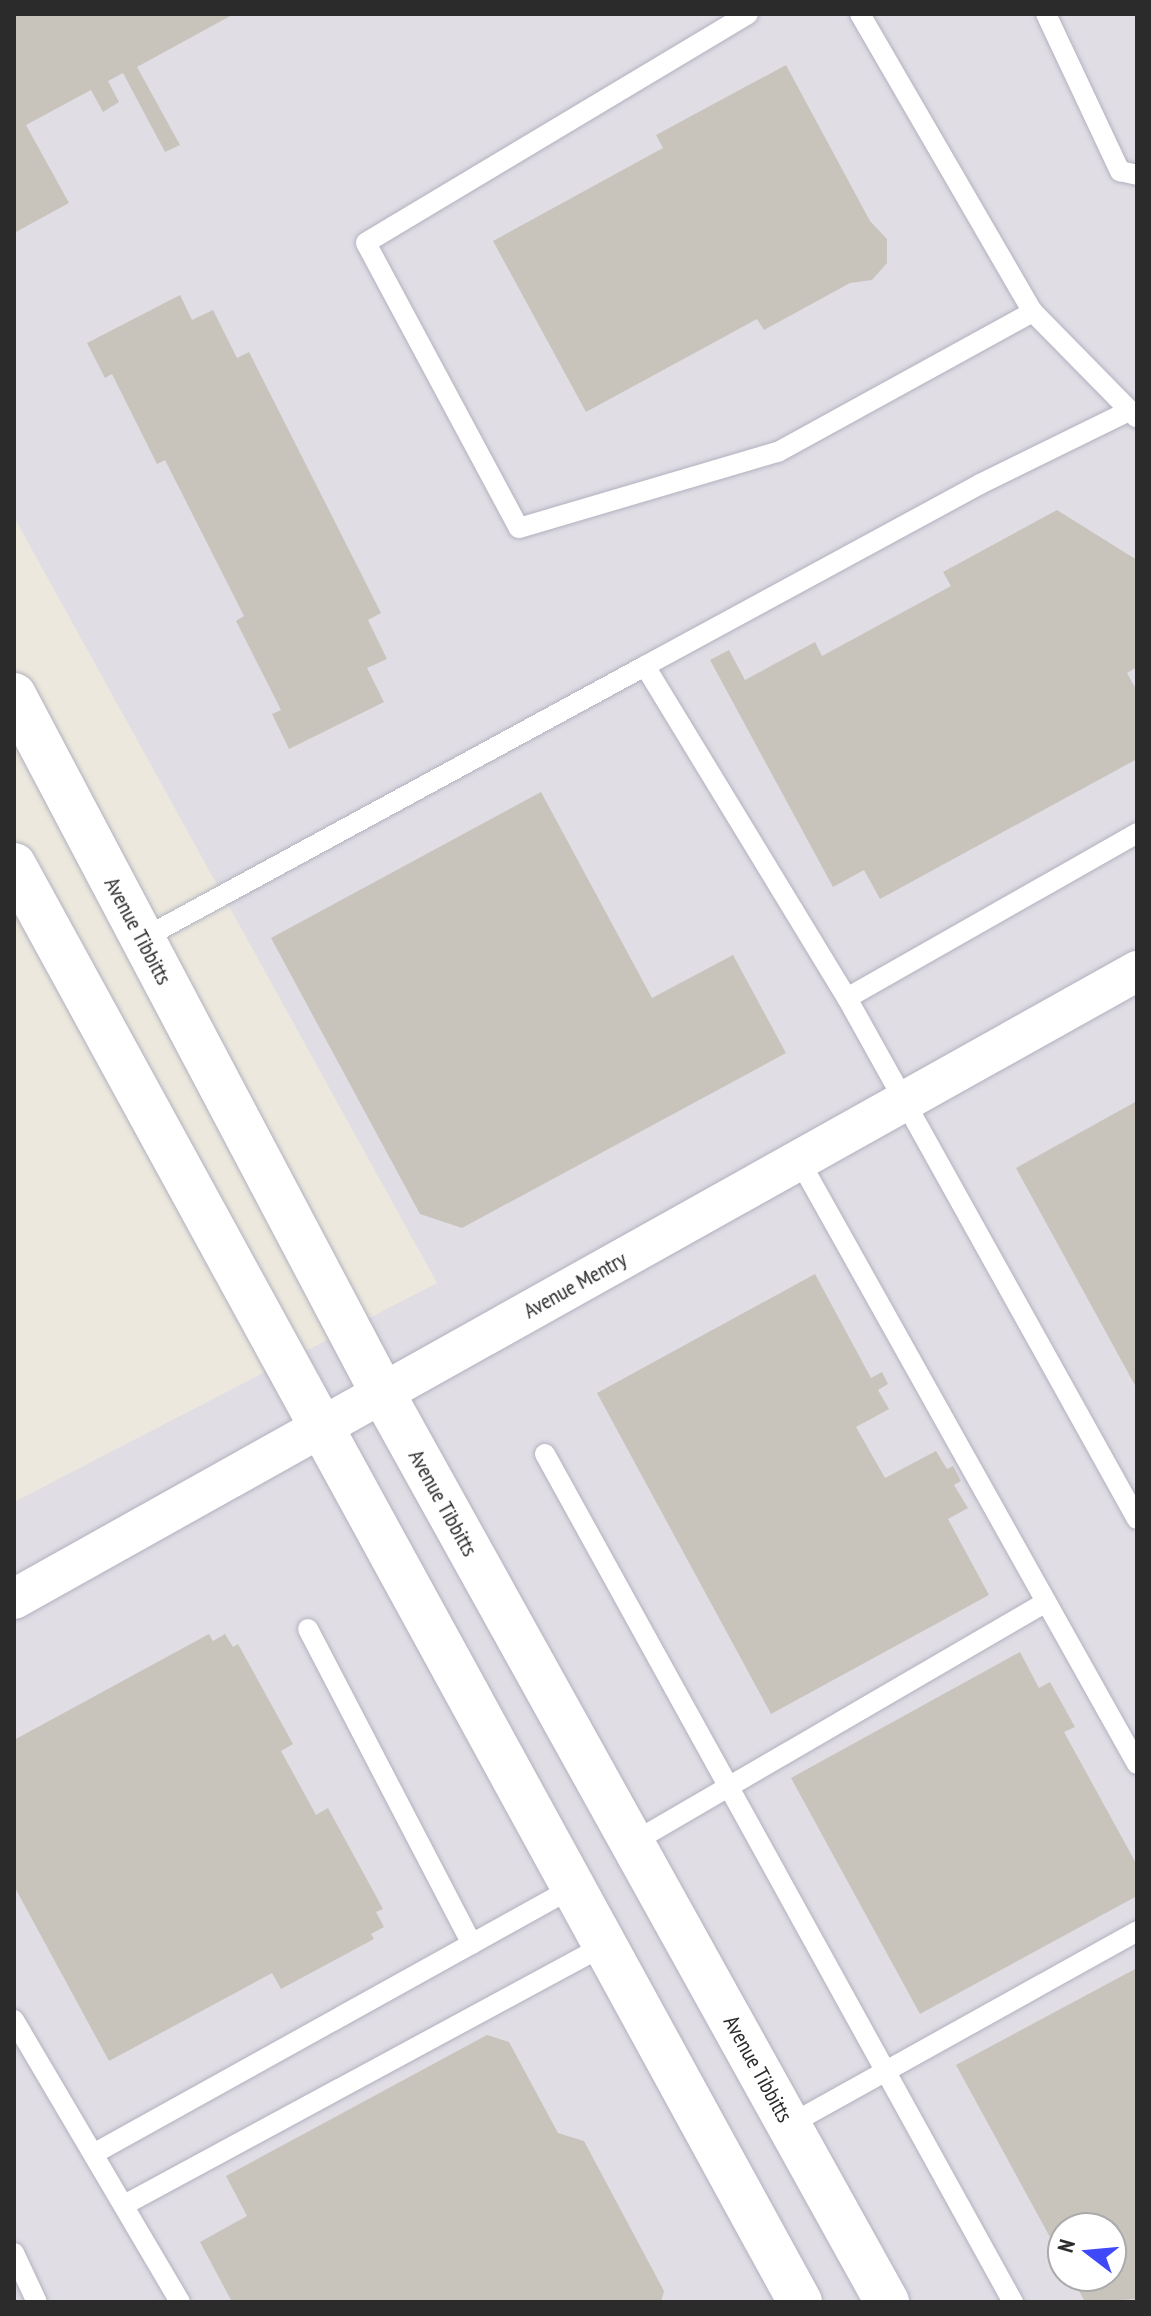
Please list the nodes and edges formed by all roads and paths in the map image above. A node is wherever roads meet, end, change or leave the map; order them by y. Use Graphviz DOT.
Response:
graph roads {
  1 [pos="748,14"];
  2 [pos="860,14"];
  3 [pos="1046,14"];
  4 [pos="1137,175"];
  5 [pos="1033,312"];
  6 [pos="1133,415"];
  7 [pos="645,666"];
  8 [pos="14,695"];
  9 [pos="1137,833"];
  10 [pos="14,865"];
  11 [pos="142,939"];
  12 [pos="1137,971"];
  13 [pos="847,998"];
  14 [pos="906,1101"];
  15 [pos="799,1160"];
  16 [pos="382,1392"];
  17 [pos="322,1426"];
  18 [pos="545,1454"];
  19 [pos="1137,1519"];
  20 [pos="14,1599"];
  21 [pos="1046,1602"];
  22 [pos="308,1629"];
  23 [pos="1137,1764"];
  24 [pos="727,1786"];
  25 [pos="632,1843"];
  26 [pos="574,1887"];
  27 [pos="1137,1931"];
  28 [pos="472,1944"];
  29 [pos="605,1945"];
  30 [pos="14,2020"];
  31 [pos="889,2072"];
  32 [pos="789,2125"];
  33 [pos="95,2153"];
  34 [pos="126,2204"];
  35 [pos="14,2253"];
  36 [pos="37,2302"];
  37 [pos="180,2302"];
  38 [pos="800,2302"];
  39 [pos="887,2302"];
  40 [pos="1013,2302"];
  1 -- 5 [label="lane"];
  2 -- 5 [label="lane"];
  3 -- 4 [label="lane"];
  5 -- 6 [label="lane"];
  6 -- 7 [label="lane"];
  7 -- 11 [label="lane"];
  7 -- 13 [label="lane"];
  8 -- 11 [label="street, Avenue Tibbitts"];
  9 -- 13 [label="lane"];
  10 -- 17 [label="street"];
  11 -- 16 [label="street, Avenue Tibbitts"];
  12 -- 14 [label="street, Avenue Mentry"];
  13 -- 14 [label="lane"];
  14 -- 15 [label="street, Avenue Mentry"];
  14 -- 19 [label="lane"];
  15 -- 16 [label="street, Avenue Mentry"];
  15 -- 21 [label="lane"];
  16 -- 17 [label="street, Avenue Mentry"];
  16 -- 25 [label="street, Avenue Tibbitts"];
  17 -- 20 [label="street, Avenue Mentry"];
  17 -- 26 [label="street"];
  18 -- 24 [label="lane"];
  21 -- 23 [label="lane"];
  21 -- 24 [label="lane"];
  22 -- 28 [label="lane"];
  24 -- 25 [label="lane"];
  24 -- 31 [label="lane"];
  25 -- 32 [label="street, Avenue Tibbitts"];
  26 -- 28 [label="lane"];
  26 -- 29 [label="street"];
  27 -- 31 [label="lane"];
  28 -- 33 [label="lane"];
  29 -- 34 [label="lane"];
  29 -- 38 [label="street"];
  30 -- 33 [label="lane"];
  31 -- 32 [label="lane"];
  31 -- 40 [label="lane"];
  32 -- 39 [label="street, Avenue Tibbitts"];
  33 -- 34 [label="lane"];
  34 -- 37 [label="lane"];
  35 -- 36 [label="lane"];
}
